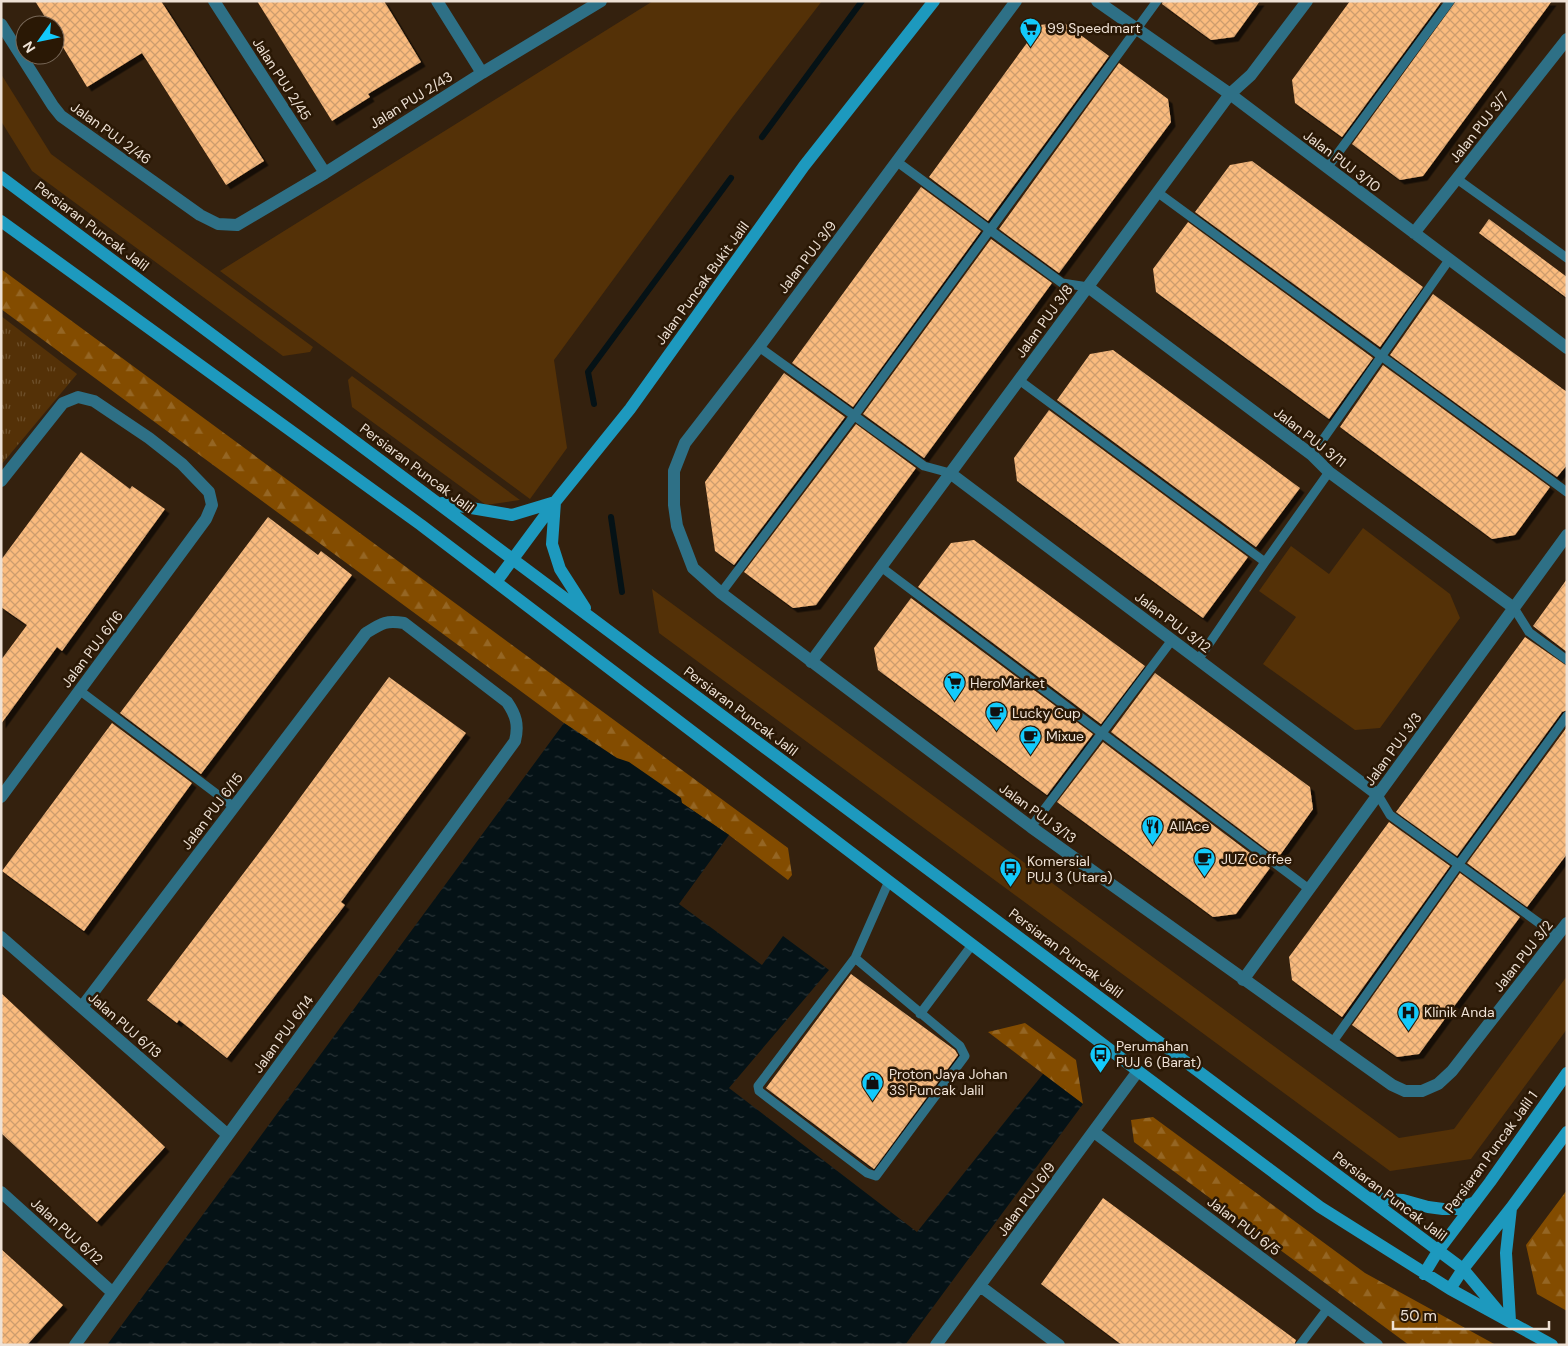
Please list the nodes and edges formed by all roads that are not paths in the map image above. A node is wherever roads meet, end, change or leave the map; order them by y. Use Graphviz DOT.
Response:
graph roads {
  1 [pos="214,1"];
  2 [pos="437,1"];
  3 [pos="601,1"];
  4 [pos="934,1"];
  5 [pos="1016,1"];
  6 [pos="1097,1"];
  7 [pos="1157,1"];
  8 [pos="1307,1"];
  9 [pos="1450,1"];
  10 [pos="1,24"];
  11 [pos="1136,29"];
  12 [pos="1567,39"];
  13 [pos="482,73"];
  14 [pos="1230,94"];
  15 [pos="896,161"];
  16 [pos="1327,168"];
  17 [pos="325,173"];
  18 [pos="1,178"];
  19 [pos="1457,179"];
  20 [pos="1157,192"];
  21 [pos="1,221"];
  22 [pos="237,225"];
  23 [pos="989,229"];
  24 [pos="1414,233"];
  25 [pos="1567,258"];
  26 [pos="1450,260"];
  27 [pos="1088,287"];
  28 [pos="759,347"];
  29 [pos="1567,348"];
  30 [pos="1381,356"];
  31 [pos="1019,380"];
  32 [pos="854,416"];
  33 [pos="1312,456"];
  34 [pos="1329,472"];
  35 [pos="950,473"];
  36 [pos="1,481"];
  37 [pos="1567,492"];
  38 [pos="438,502"];
  39 [pos="555,502"];
  40 [pos="1567,535"];
  41 [pos="684,547"];
  42 [pos="513,558"];
  43 [pos="1265,562"];
  44 [pos="881,567"];
  45 [pos="496,582"];
  46 [pos="721,593"];
  47 [pos="1514,608"];
  48 [pos="590,616"];
  49 [pos="366,633"];
  50 [pos="1172,640"];
  51 [pos="1198,660"];
  52 [pos="1567,660"];
  53 [pos="811,662"];
  54 [pos="79,690"];
  55 [pos="1567,716"];
  56 [pos="1102,733"];
  57 [pos="1378,795"];
  58 [pos="1,797"];
  59 [pos="234,807"];
  60 [pos="1031,827"];
  61 [pos="1459,864"];
  62 [pos="889,881"];
  63 [pos="1310,889"];
  64 [pos="1567,924"];
  65 [pos="1,936"];
  66 [pos="1557,936"];
  67 [pos="972,945"];
  68 [pos="855,958"];
  69 [pos="1243,980"];
  70 [pos="82,1007"];
  71 [pos="920,1014"];
  72 [pos="1332,1043"];
  73 [pos="1138,1071"];
  74 [pos="1567,1074"];
  75 [pos="1392,1085"];
  76 [pos="1094,1132"];
  77 [pos="1567,1132"];
  78 [pos="228,1135"];
  79 [pos="1,1192"];
  80 [pos="1368,1198"];
  81 [pos="1475,1202"];
  82 [pos="1511,1208"];
  83 [pos="1438,1251"];
  84 [pos="1463,1269"];
  85 [pos="1424,1274"];
  86 [pos="980,1286"];
  87 [pos="1450,1289"];
  88 [pos="113,1293"];
  89 [pos="1328,1308"];
  90 [pos="1507,1320"];
  91 [pos="75,1345"];
  92 [pos="936,1345"];
  93 [pos="1059,1345"];
  94 [pos="1300,1345"];
  95 [pos="1377,1345"];
  96 [pos="1552,1345"];
  1 -- 17 [label="street, Jalan PUJ 2/45"];
  2 -- 13 [label="street"];
  3 -- 13 [label="street, Jalan PUJ 2/43"];
  4 -- 39 [label="main road, Jalan Puncak Bukit Jalil"];
  5 -- 15 [label="street, Jalan PUJ 3/9"];
  6 -- 11 [label="street, Jalan PUJ 3/10"];
  7 -- 11 [label="lane"];
  8 -- 14 [label="street, Jalan PUJ 3/8"];
  9 -- 16 [label="lane"];
  10 -- 22 [label="street, Jalan PUJ 2/46"];
  11 -- 14 [label="street, Jalan PUJ 3/10"];
  11 -- 23 [label="lane"];
  12 -- 19 [label="street, Jalan PUJ 3/7"];
  13 -- 17 [label="street, Jalan PUJ 2/43"];
  14 -- 16 [label="street, Jalan PUJ 3/10"];
  14 -- 20 [label="street, Jalan PUJ 3/8"];
  15 -- 23 [label="lane"];
  15 -- 28 [label="street, Jalan PUJ 3/9"];
  16 -- 24 [label="street, Jalan PUJ 3/10"];
  17 -- 22 [label="street, Jalan PUJ 2/43"];
  18 -- 38 [label="main road, Persiaran Puncak Jalil"];
  19 -- 24 [label="street, Jalan PUJ 3/7"];
  19 -- 25 [label="lane"];
  20 -- 27 [label="street, Jalan PUJ 3/8"];
  20 -- 30 [label="lane"];
  21 -- 45 [label="main road"];
  23 -- 27 [label="lane"];
  23 -- 32 [label="lane"];
  24 -- 26 [label="street, Jalan PUJ 3/10"];
  26 -- 29 [label="street, Jalan PUJ 3/10"];
  26 -- 30 [label="lane"];
  27 -- 31 [label="street, Jalan PUJ 3/8"];
  27 -- 33 [label="street, Jalan PUJ 3/11"];
  28 -- 32 [label="lane"];
  28 -- 41 [label="street, Jalan PUJ 3/9"];
  30 -- 33 [label="lane"];
  30 -- 37 [label="lane"];
  31 -- 35 [label="street, Jalan PUJ 3/8"];
  31 -- 43 [label="lane"];
  32 -- 35 [label="lane"];
  32 -- 46 [label="lane"];
  33 -- 34 [label="street, Jalan PUJ 3/11"];
  34 -- 43 [label="lane"];
  34 -- 47 [label="street, Jalan PUJ 3/11"];
  35 -- 44 [label="street, Jalan PUJ 3/8"];
  35 -- 50 [label="street, Jalan PUJ 3/12"];
  36 -- 54 [label="street, Jalan PUJ 6/16"];
  38 -- 39 [label="main road"];
  38 -- 42 [label="main road, Persiaran Puncak Jalil"];
  39 -- 42 [label="main road, Jalan Puncak Bukit Jalil"];
  39 -- 48 [label="main road"];
  40 -- 47 [label="street, Jalan PUJ 3/3"];
  41 -- 46 [label="street, Jalan PUJ 3/13"];
  42 -- 45 [label="main road, Jalan Puncak Bukit Jalil"];
  42 -- 48 [label="main road, Persiaran Puncak Jalil"];
  43 -- 51 [label="lane"];
  44 -- 53 [label="street, Jalan PUJ 3/8"];
  44 -- 56 [label="lane"];
  45 -- 62 [label="main road"];
  46 -- 53 [label="street, Jalan PUJ 3/13"];
  47 -- 52 [label="lane"];
  47 -- 57 [label="street, Jalan PUJ 3/3"];
  48 -- 80 [label="main road, Persiaran Puncak Jalil"];
  49 -- 59 [label="street, Jalan PUJ 6/15"];
  49 -- 78 [label="street, Jalan PUJ 6/14"];
  50 -- 51 [label="street, Jalan PUJ 3/12"];
  50 -- 56 [label="lane"];
  51 -- 57 [label="street, Jalan PUJ 3/12"];
  53 -- 60 [label="street, Jalan PUJ 3/13"];
  54 -- 58 [label="street, Jalan PUJ 6/16"];
  54 -- 59 [label="lane"];
  55 -- 61 [label="lane"];
  56 -- 60 [label="lane"];
  56 -- 63 [label="lane"];
  57 -- 61 [label="lane"];
  57 -- 63 [label="street, Jalan PUJ 3/3"];
  59 -- 70 [label="street, Jalan PUJ 6/15"];
  60 -- 69 [label="street, Jalan PUJ 3/13"];
  61 -- 66 [label="lane"];
  61 -- 72 [label="lane"];
  62 -- 67 [label="main road"];
  62 -- 68 [label="lane"];
  63 -- 69 [label="street, Jalan PUJ 3/3"];
  64 -- 66 [label="street, Jalan PUJ 3/2"];
  65 -- 70 [label="street, Jalan PUJ 6/13"];
  66 -- 75 [label="street, Jalan PUJ 3/2"];
  67 -- 71 [label="lane"];
  67 -- 73 [label="main road"];
  68 -- 71 [label="lane"];
  68 -- 71 [label="lane"];
  69 -- 72 [label="street, Jalan PUJ 3/13"];
  70 -- 78 [label="street, Jalan PUJ 6/13"];
  72 -- 75 [label="street, Jalan PUJ 3/13"];
  73 -- 76 [label="street, Jalan PUJ 6/9"];
  73 -- 85 [label="main road"];
  74 -- 81 [label="main road, Persiaran Puncak Jalil 1"];
  76 -- 86 [label="street, Jalan PUJ 6/9"];
  76 -- 89 [label="street, Jalan PUJ 6/5"];
  77 -- 82 [label="main road"];
  78 -- 88 [label="street, Jalan PUJ 6/14"];
  79 -- 88 [label="street, Jalan PUJ 6/12"];
  80 -- 81 [label="main road"];
  80 -- 83 [label="main road, Persiaran Puncak Jalil"];
  81 -- 83 [label="main road, Persiaran Puncak Jalil 1"];
  82 -- 84 [label="main road"];
  82 -- 90 [label="main road"];
  83 -- 84 [label="main road, Persiaran Puncak Jalil"];
  83 -- 85 [label="main road, Persiaran Puncak Jalil 1"];
  84 -- 87 [label="main road"];
  84 -- 90 [label="main road, Persiaran Puncak Jalil"];
  85 -- 87 [label="main road"];
  86 -- 92 [label="street, Jalan PUJ 6/9"];
  86 -- 93 [label="street"];
  87 -- 90 [label="main road"];
  88 -- 91 [label="street, Jalan PUJ 6/14"];
  89 -- 94 [label="lane"];
  89 -- 95 [label="street, Jalan PUJ 6/5"];
  90 -- 96 [label="main road"];
}
